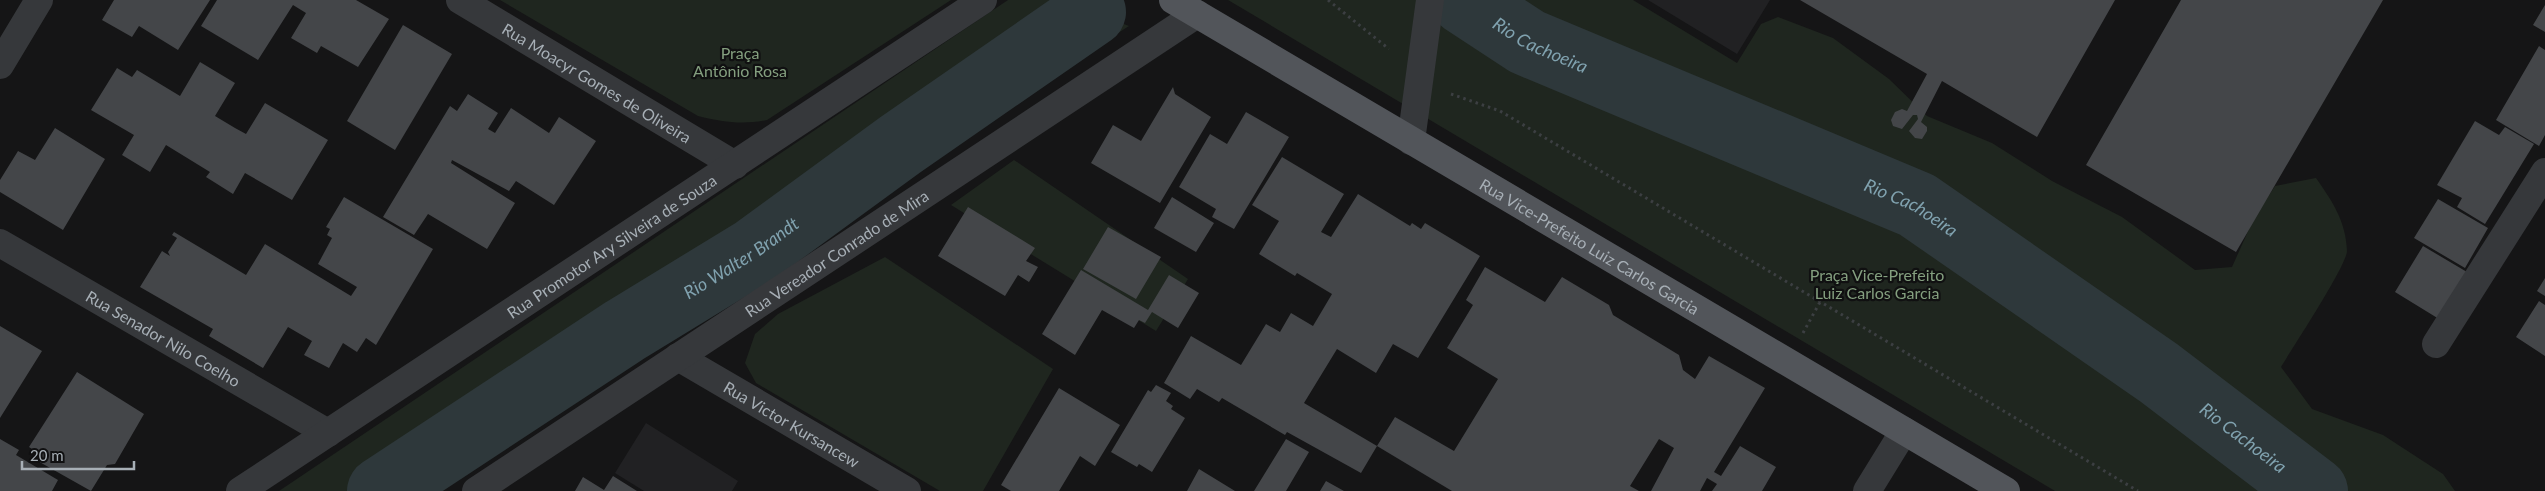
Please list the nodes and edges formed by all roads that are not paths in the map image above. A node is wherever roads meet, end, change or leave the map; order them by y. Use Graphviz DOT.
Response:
graph roads {
  1 [pos="39,0"];
  2 [pos="460,0"];
  3 [pos="983,0"];
  4 [pos="1173,0"];
  5 [pos="1430,0"];
  6 [pos="1197,14"];
  7 [pos="0,65"];
  8 [pos="1411,141"];
  9 [pos="735,166"];
  10 [pos="2545,172"];
  11 [pos="0,243"];
  12 [pos="2436,344"];
  13 [pos="678,357"];
  14 [pos="1904,431"];
  15 [pos="328,433"];
  16 [pos="240,491"];
  17 [pos="476,491"];
  18 [pos="908,491"];
  19 [pos="1867,491"];
  20 [pos="2006,491"];
  1 -- 7 [label="street"];
  2 -- 9 [label="street, Rua Moacyr Gomes de Oliveira"];
  3 -- 9 [label="street, Rua Promotor Ary Silveira de Souza"];
  4 -- 6 [label="main road, Rua Vice-Prefeito Luiz Carlos Garcia"];
  5 -- 8 [label="street"];
  6 -- 8 [label="main road, Rua Vice-Prefeito Luiz Carlos Garcia"];
  6 -- 13 [label="street, Rua Vereador Conrado de Mira"];
  8 -- 14 [label="main road, Rua Vice-Prefeito Luiz Carlos Garcia"];
  9 -- 15 [label="street, Rua Promotor Ary Silveira de Souza"];
  10 -- 12 [label="street"];
  11 -- 15 [label="street, Rua Senador Nilo Coelho"];
  13 -- 17 [label="street, Rua Vereador Conrado de Mira"];
  13 -- 18 [label="street, Rua Victor Kursancew"];
  14 -- 19 [label="street"];
  14 -- 20 [label="main road, Rua Vice-Prefeito Luiz Carlos Garcia"];
  15 -- 16 [label="street, Rua Promotor Ary Silveira de Souza"];
}
